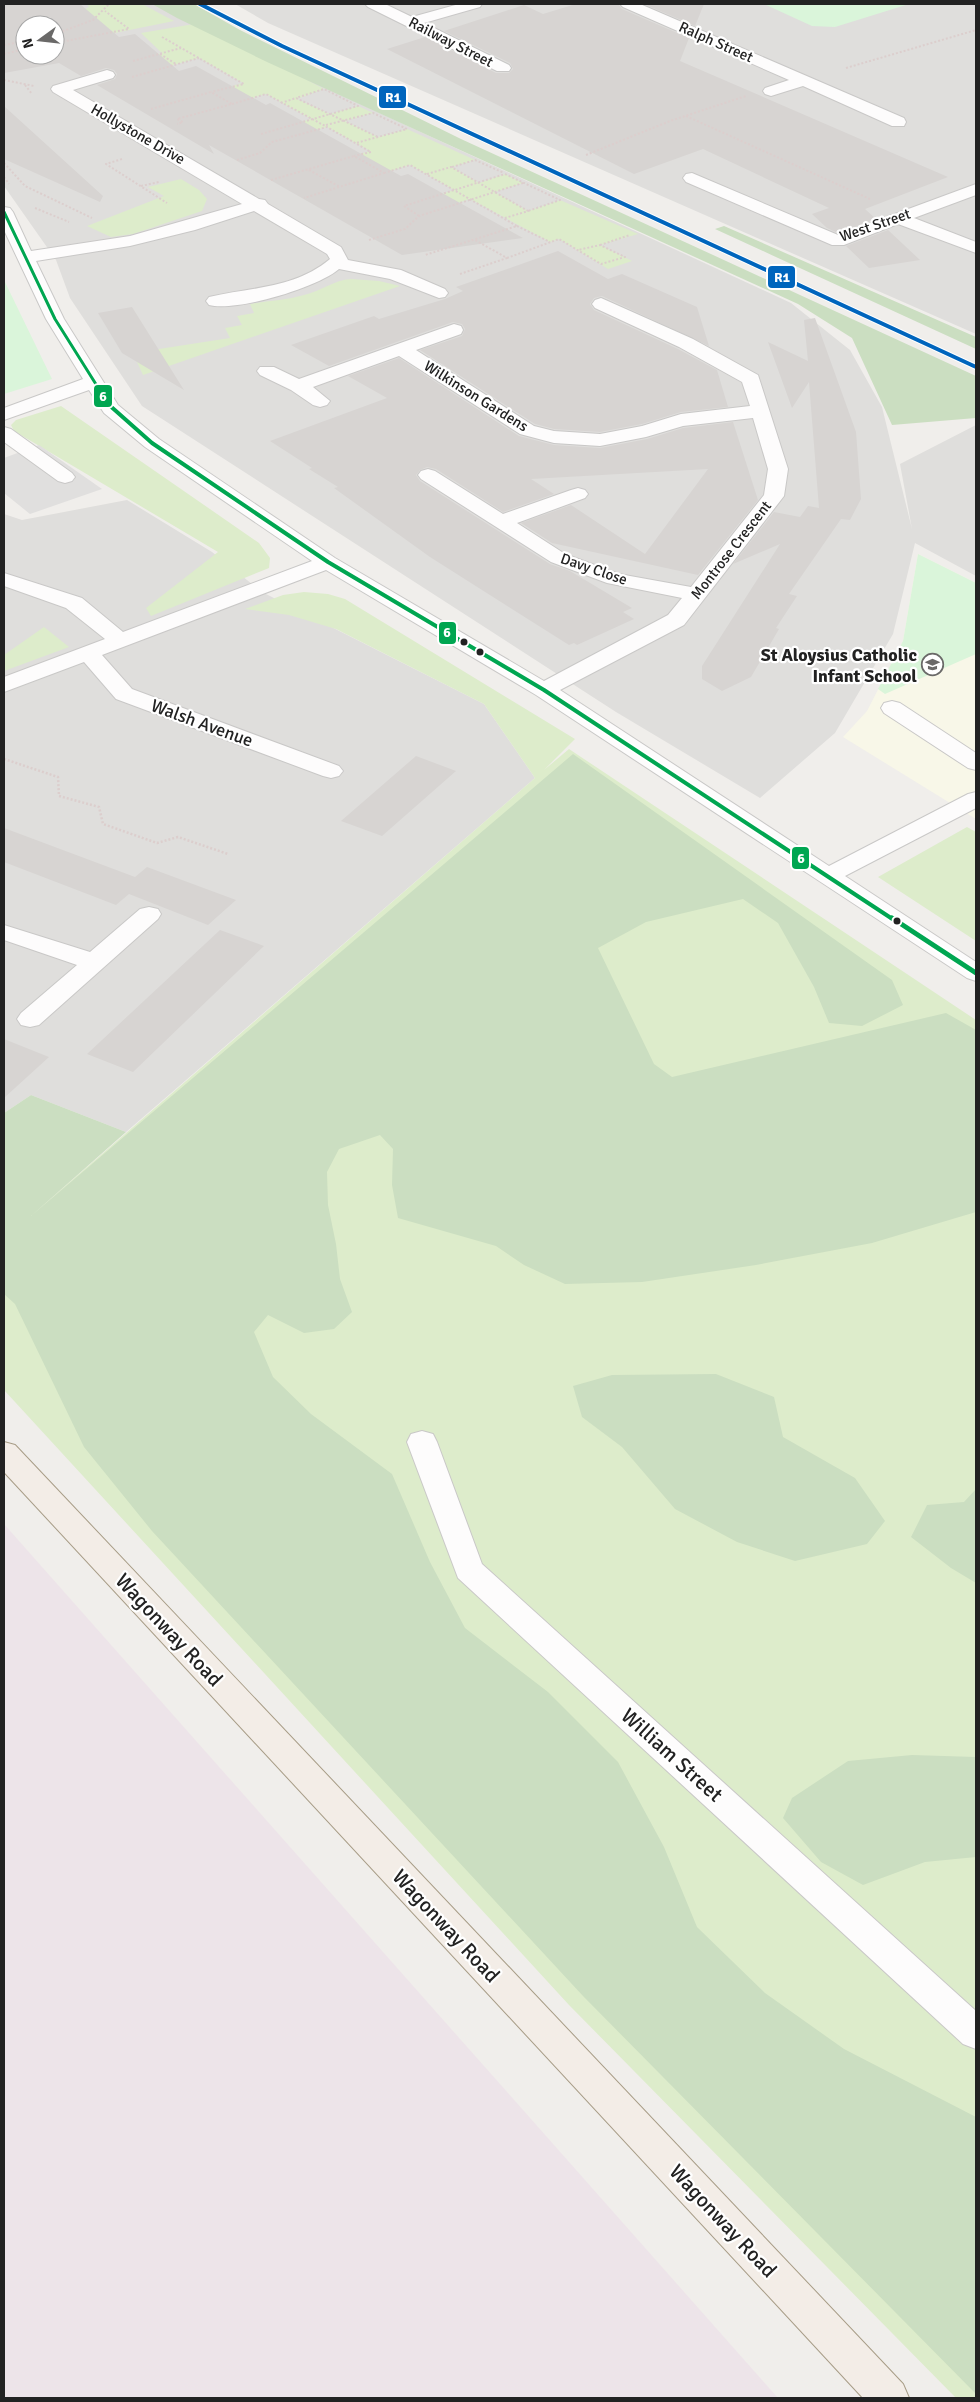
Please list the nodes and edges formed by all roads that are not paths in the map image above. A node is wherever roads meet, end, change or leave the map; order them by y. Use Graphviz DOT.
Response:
graph roads {
  1 [pos="373,4"];
  2 [pos="475,4"];
  3 [pos="628,4"];
  4 [pos="412,22"];
  5 [pos="502,68"];
  6 [pos="107,75"];
  7 [pos="804,81"];
  8 [pos="771,91"];
  9 [pos="898,122"];
  10 [pos="692,178"];
  11 [pos="976,188"];
  12 [pos="263,207"];
  13 [pos="4,212"];
  14 [pos="902,216"];
  15 [pos="976,248"];
  16 [pos="26,257"];
  17 [pos="335,257"];
  18 [pos="431,289"];
  19 [pos="215,301"];
  20 [pos="600,304"];
  21 [pos="454,330"];
  22 [pos="401,349"];
  23 [pos="267,370"];
  24 [pos="94,382"];
  25 [pos="298,386"];
  26 [pos="320,401"];
  27 [pos="760,411"];
  28 [pos="4,414"];
  29 [pos="4,433"];
  30 [pos="428,475"];
  31 [pos="65,477"];
  32 [pos="578,494"];
  33 [pos="502,521"];
  34 [pos="328,562"];
  35 [pos="4,579"];
  36 [pos="696,594"];
  37 [pos="120,641"];
  38 [pos="88,653"];
  39 [pos="4,685"];
  40 [pos="544,690"];
  41 [pos="892,708"];
  42 [pos="976,763"];
  43 [pos="331,771"];
  44 [pos="976,799"];
  45 [pos="827,876"];
  46 [pos="149,914"];
  47 [pos="4,932"];
  48 [pos="94,962"];
  49 [pos="976,973"];
  50 [pos="30,1019"];
  51 [pos="422,1442"];
  52 [pos="4,1453"];
  53 [pos="976,2033"];
  54 [pos="888,2398"];
  1 -- 4 [label="street, Railway Street"];
  2 -- 4 [label="street"];
  3 -- 7 [label="street, Ralph Street"];
  4 -- 5 [label="street, Railway Street"];
  6 -- 12 [label="street, Hollystone Drive"];
  7 -- 8 [label="street"];
  7 -- 9 [label="street, Ralph Street"];
  10 -- 14 [label="street, West Street"];
  11 -- 14 [label="street, West Street"];
  12 -- 16 [label="street"];
  12 -- 17 [label="street, Hollystone Drive"];
  13 -- 16 [label="street"];
  14 -- 15 [label="street"];
  16 -- 24 [label="street"];
  17 -- 18 [label="street"];
  17 -- 19 [label="street"];
  20 -- 27 [label="street, Montrose Crescent"];
  21 -- 22 [label="street"];
  22 -- 25 [label="street"];
  22 -- 27 [label="street, Wilkinson Gardens"];
  23 -- 25 [label="street"];
  24 -- 28 [label="street"];
  24 -- 34 [label="street"];
  25 -- 26 [label="street"];
  27 -- 36 [label="street, Montrose Crescent"];
  29 -- 31 [label="street"];
  30 -- 33 [label="street, Davy Close"];
  32 -- 33 [label="street"];
  33 -- 36 [label="street, Davy Close"];
  34 -- 37 [label="street"];
  34 -- 40 [label="street"];
  35 -- 37 [label="street"];
  36 -- 40 [label="street, Montrose Crescent"];
  37 -- 38 [label="street"];
  38 -- 39 [label="street"];
  38 -- 43 [label="street, Walsh Avenue"];
  40 -- 45 [label="street"];
  41 -- 42 [label="street"];
  44 -- 45 [label="street"];
  45 -- 49 [label="street"];
  46 -- 48 [label="street"];
  47 -- 48 [label="street"];
  48 -- 50 [label="street"];
  51 -- 53 [label="street, William Street"];
  52 -- 54 [label="main road, Wagonway Road"];
}
